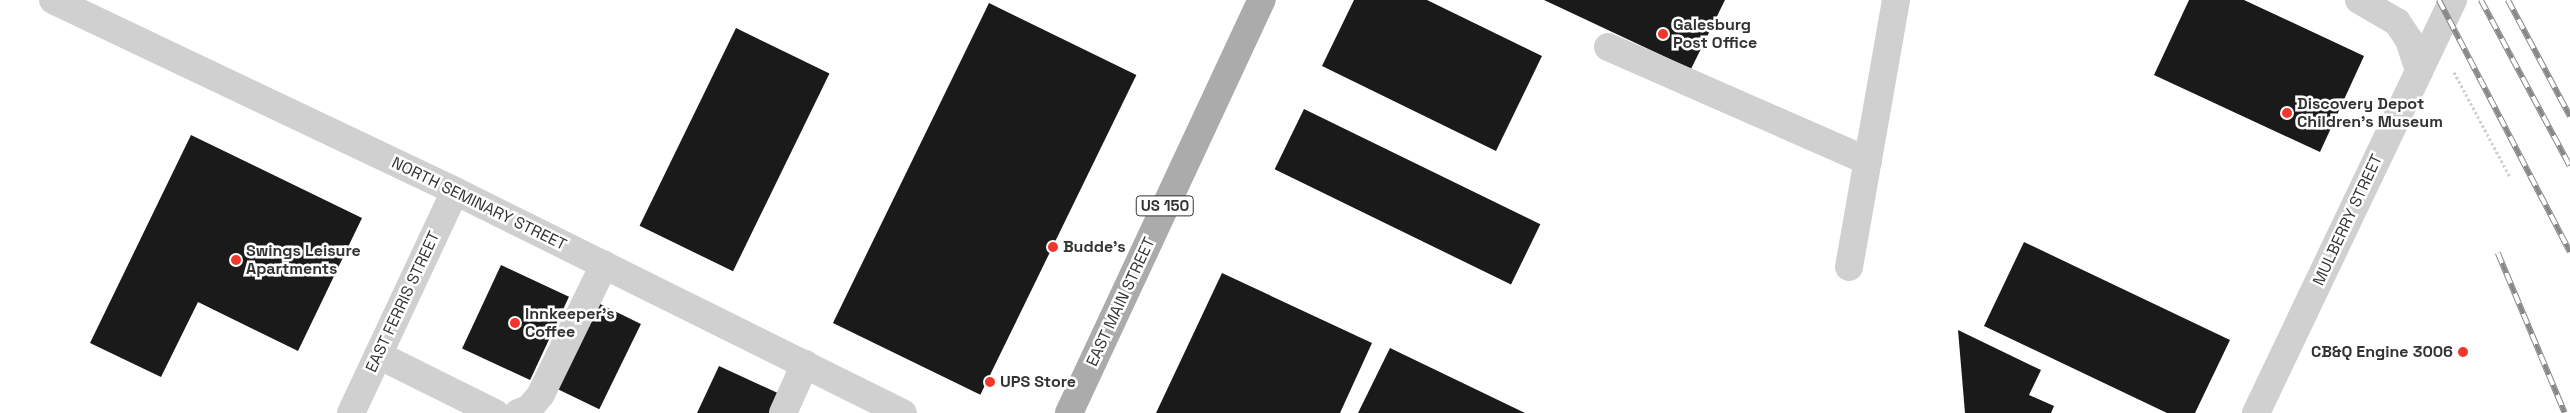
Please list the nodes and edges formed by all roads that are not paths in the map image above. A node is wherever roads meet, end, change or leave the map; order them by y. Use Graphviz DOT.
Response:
graph roads {
  1 [pos="53,0"];
  2 [pos="1262,0"];
  3 [pos="1896,0"];
  4 [pos="2359,0"];
  5 [pos="2453,0"];
  6 [pos="1608,47"];
  7 [pos="2419,70"];
  8 [pos="1868,161"];
  9 [pos="455,191"];
  10 [pos="604,265"];
  11 [pos="1849,267"];
  12 [pos="378,355"];
  13 [pos="805,364"];
  14 [pos="351,413"];
  15 [pos="495,413"];
  16 [pos="518,413"];
  17 [pos="783,413"];
  18 [pos="903,413"];
  19 [pos="1068,413"];
  20 [pos="2256,413"];
  1 -- 9 [label="street, NORTH SEMINARY STREET"];
  2 -- 19 [label="main road, EAST MAIN STREET / US 150"];
  3 -- 8 [label="street"];
  4 -- 7 [label="street"];
  5 -- 7 [label="street, MULBERRY STREET"];
  6 -- 8 [label="street"];
  7 -- 20 [label="street, MULBERRY STREET"];
  8 -- 11 [label="street"];
  9 -- 10 [label="street, NORTH SEMINARY STREET"];
  9 -- 12 [label="street, EAST FERRIS STREET"];
  10 -- 13 [label="street, NORTH SEMINARY STREET"];
  10 -- 16 [label="street"];
  12 -- 14 [label="street, EAST FERRIS STREET"];
  12 -- 15 [label="street"];
  13 -- 17 [label="street"];
  13 -- 18 [label="street, NORTH SEMINARY STREET"];
}
